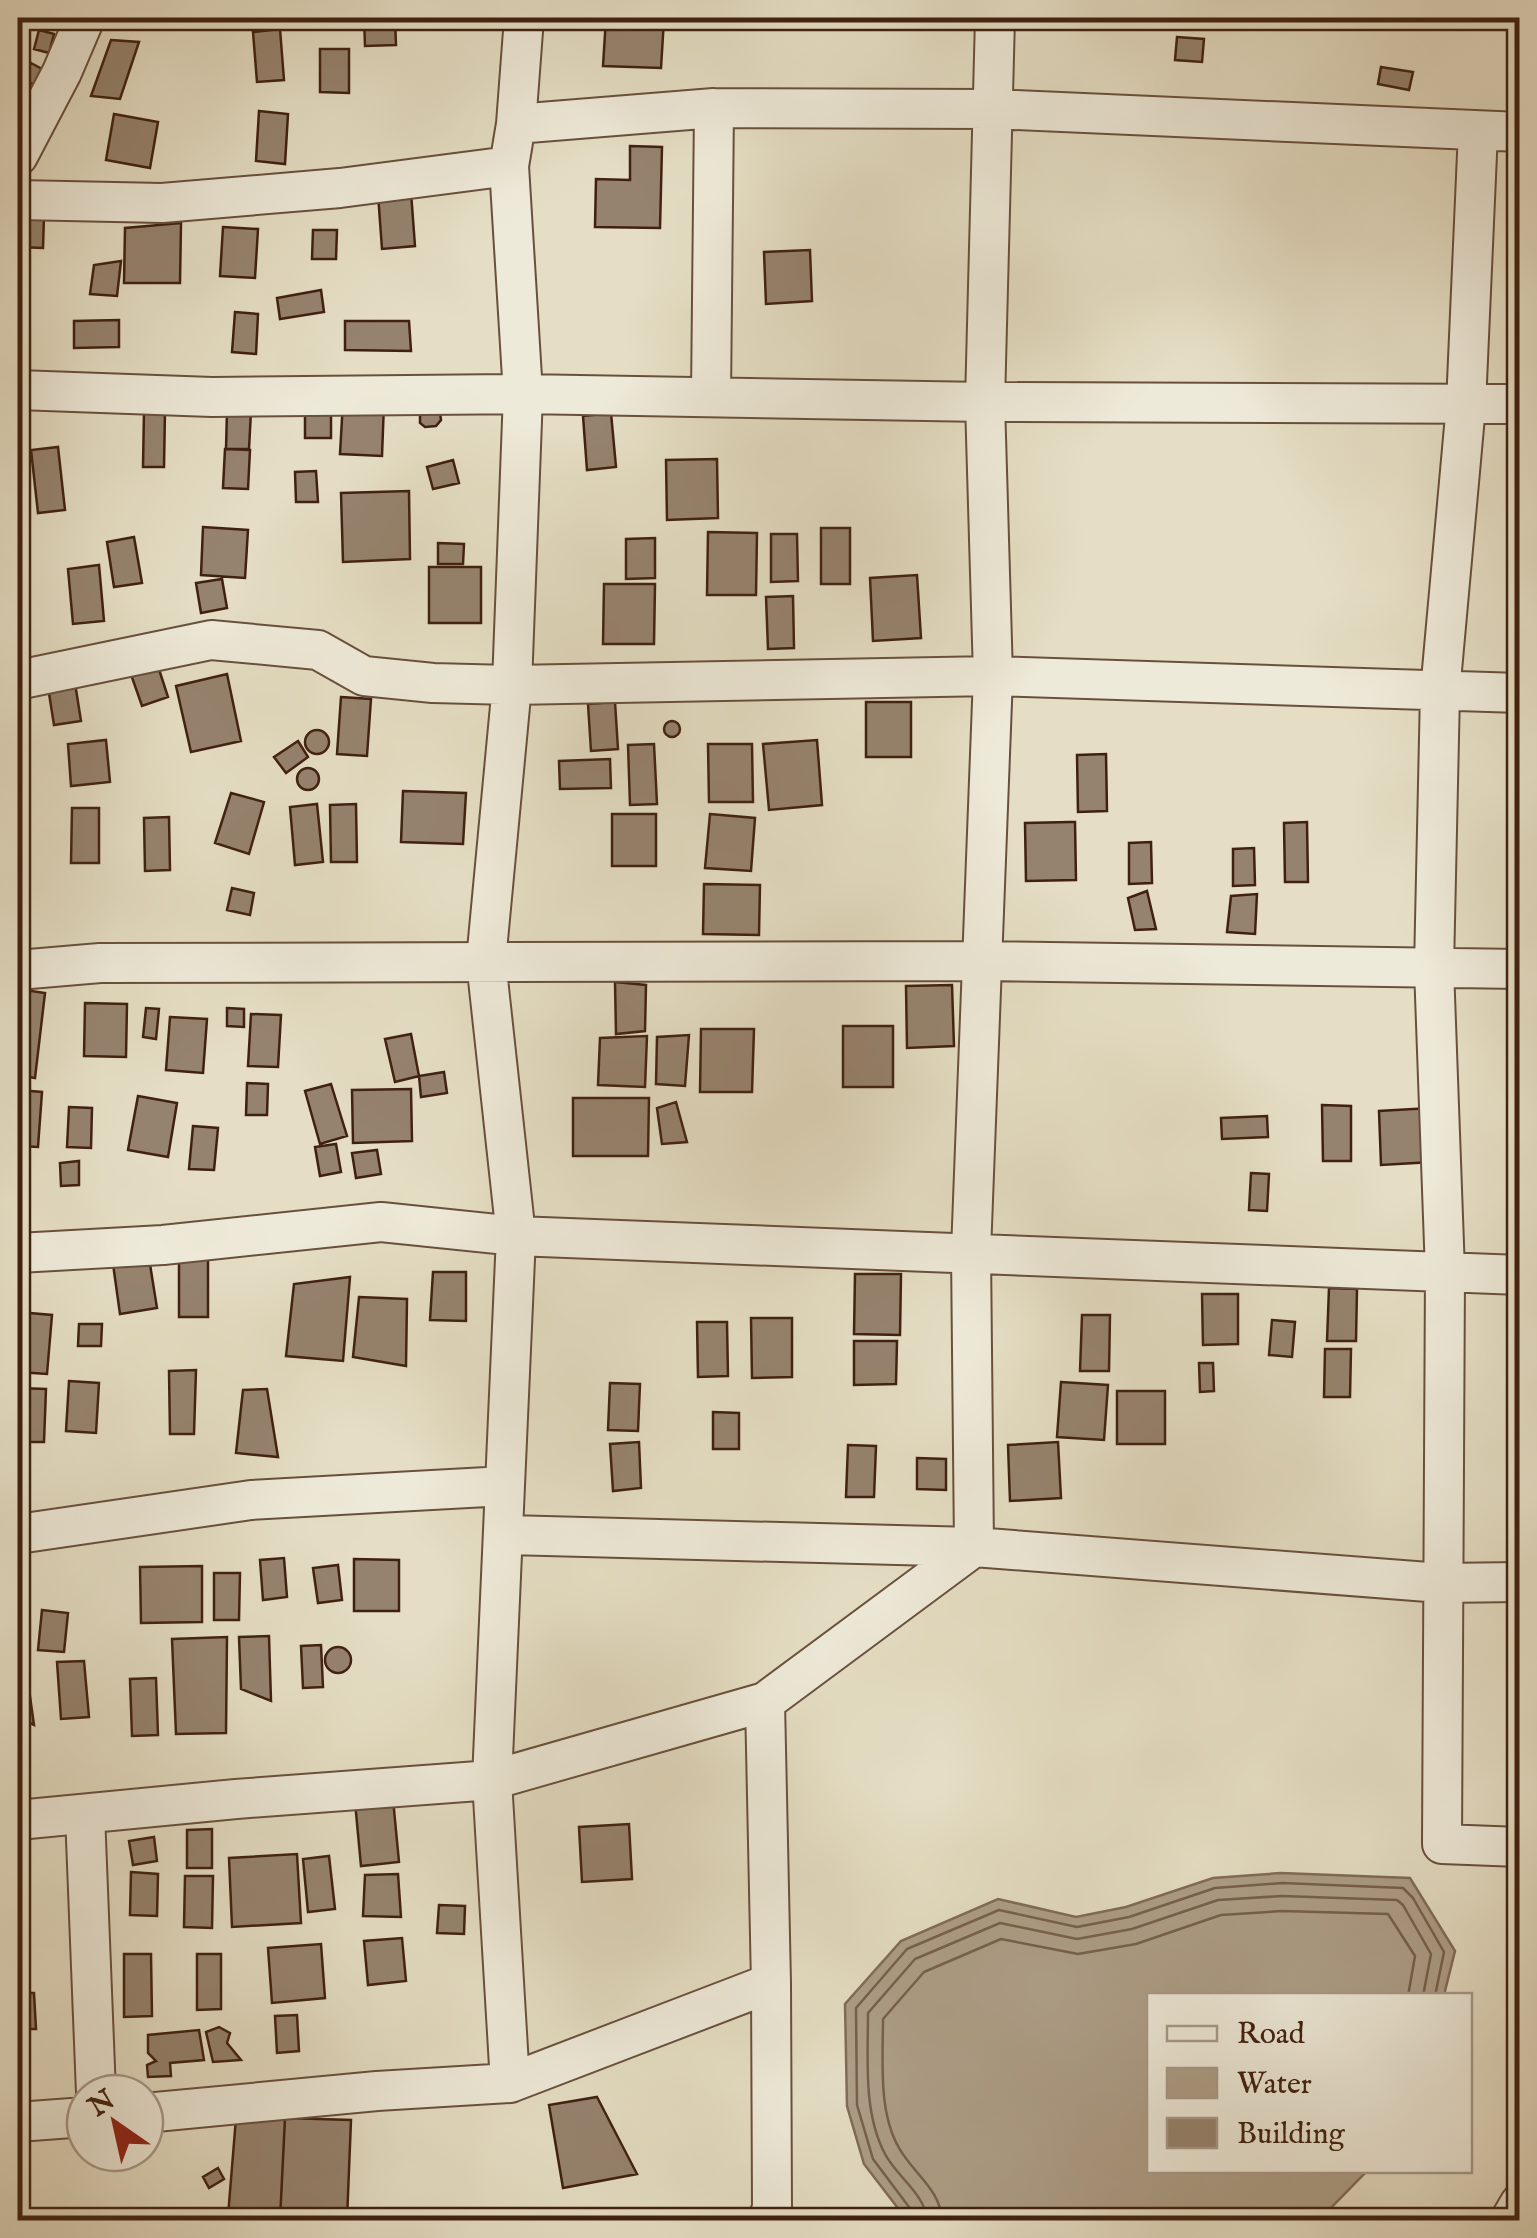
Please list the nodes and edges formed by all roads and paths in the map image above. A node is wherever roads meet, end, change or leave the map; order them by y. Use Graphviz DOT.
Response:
graph roads {
  1 [pos="85,18"];
  2 [pos="524,18"];
  3 [pos="995,18"];
  4 [pos="714,108"];
  5 [pos="992,109"];
  6 [pos="516,124"];
  7 [pos="1478,131"];
  8 [pos="1520,132"];
  9 [pos="18,156"];
  10 [pos="509,166"];
  11 [pos="18,200"];
  12 [pos="18,390"];
  13 [pos="524,394"];
  14 [pos="711,396"];
  15 [pos="985,402"];
  16 [pos="1520,404"];
  17 [pos="1466,405"];
  18 [pos="993,676"];
  19 [pos="18,680"];
  20 [pos="512,685"];
  21 [pos="1440,692"];
  22 [pos="1520,692"];
  23 [pos="486,961"];
  24 [pos="983,961"];
  25 [pos="1434,968"];
  26 [pos="1520,969"];
  27 [pos="18,970"];
  28 [pos="516,1236"];
  29 [pos="971,1252"];
  30 [pos="18,1253"];
  31 [pos="1446,1272"];
  32 [pos="1520,1275"];
  33 [pos="505,1486"];
  34 [pos="18,1534"];
  35 [pos="504,1536"];
  36 [pos="974,1546"];
  37 [pos="1520,1582"];
  38 [pos="1442,1584"];
  39 [pos="765,1702"];
  40 [pos="492,1780"];
  41 [pos="85,1814"];
  42 [pos="18,1820"];
  43 [pos="1520,1847"];
  44 [pos="771,1982"];
  45 [pos="95,2073"];
  46 [pos="510,2083"];
  47 [pos="165,2111"];
  48 [pos="65,2118"];
  49 [pos="18,2122"];
  50 [pos="1520,2202"];
  51 [pos="766,2220"];
  52 [pos="1510,2220"];
  1 -- 9 [label="street"];
  2 -- 6 [label="street"];
  3 -- 5 [label="street"];
  4 -- 5 [label="street"];
  4 -- 6 [label="street"];
  4 -- 14 [label="street"];
  5 -- 7 [label="street"];
  5 -- 15 [label="street"];
  6 -- 10 [label="street"];
  7 -- 8 [label="street"];
  7 -- 17 [label="street"];
  10 -- 11 [label="street"];
  10 -- 13 [label="street"];
  12 -- 13 [label="street"];
  13 -- 14 [label="street"];
  13 -- 20 [label="street"];
  14 -- 15 [label="street"];
  15 -- 17 [label="street"];
  15 -- 18 [label="street"];
  16 -- 17 [label="street"];
  17 -- 21 [label="street"];
  18 -- 20 [label="street"];
  18 -- 21 [label="street"];
  18 -- 24 [label="street"];
  19 -- 20 [label="street"];
  20 -- 23 [label="street"];
  21 -- 22 [label="street"];
  21 -- 25 [label="street"];
  23 -- 24 [label="street"];
  23 -- 27 [label="street"];
  23 -- 28 [label="street"];
  24 -- 25 [label="street"];
  24 -- 29 [label="street"];
  25 -- 26 [label="street"];
  25 -- 31 [label="street"];
  28 -- 29 [label="street"];
  28 -- 30 [label="street"];
  28 -- 33 [label="street"];
  29 -- 31 [label="street"];
  29 -- 36 [label="street"];
  31 -- 32 [label="street"];
  31 -- 38 [label="street"];
  33 -- 34 [label="street"];
  33 -- 35 [label="street"];
  35 -- 36 [label="street"];
  35 -- 40 [label="street"];
  36 -- 38 [label="street"];
  36 -- 39 [label="street"];
  37 -- 38 [label="street"];
  38 -- 43 [label="street"];
  39 -- 40 [label="street"];
  39 -- 44 [label="street"];
  40 -- 41 [label="street"];
  40 -- 46 [label="street"];
  41 -- 42 [label="street"];
  41 -- 45 [label="street"];
  44 -- 46 [label="street"];
  44 -- 51 [label="street"];
  46 -- 47 [label="street"];
  48 -- 49 [label="street"];
  50 -- 52 [label="street"];
}
